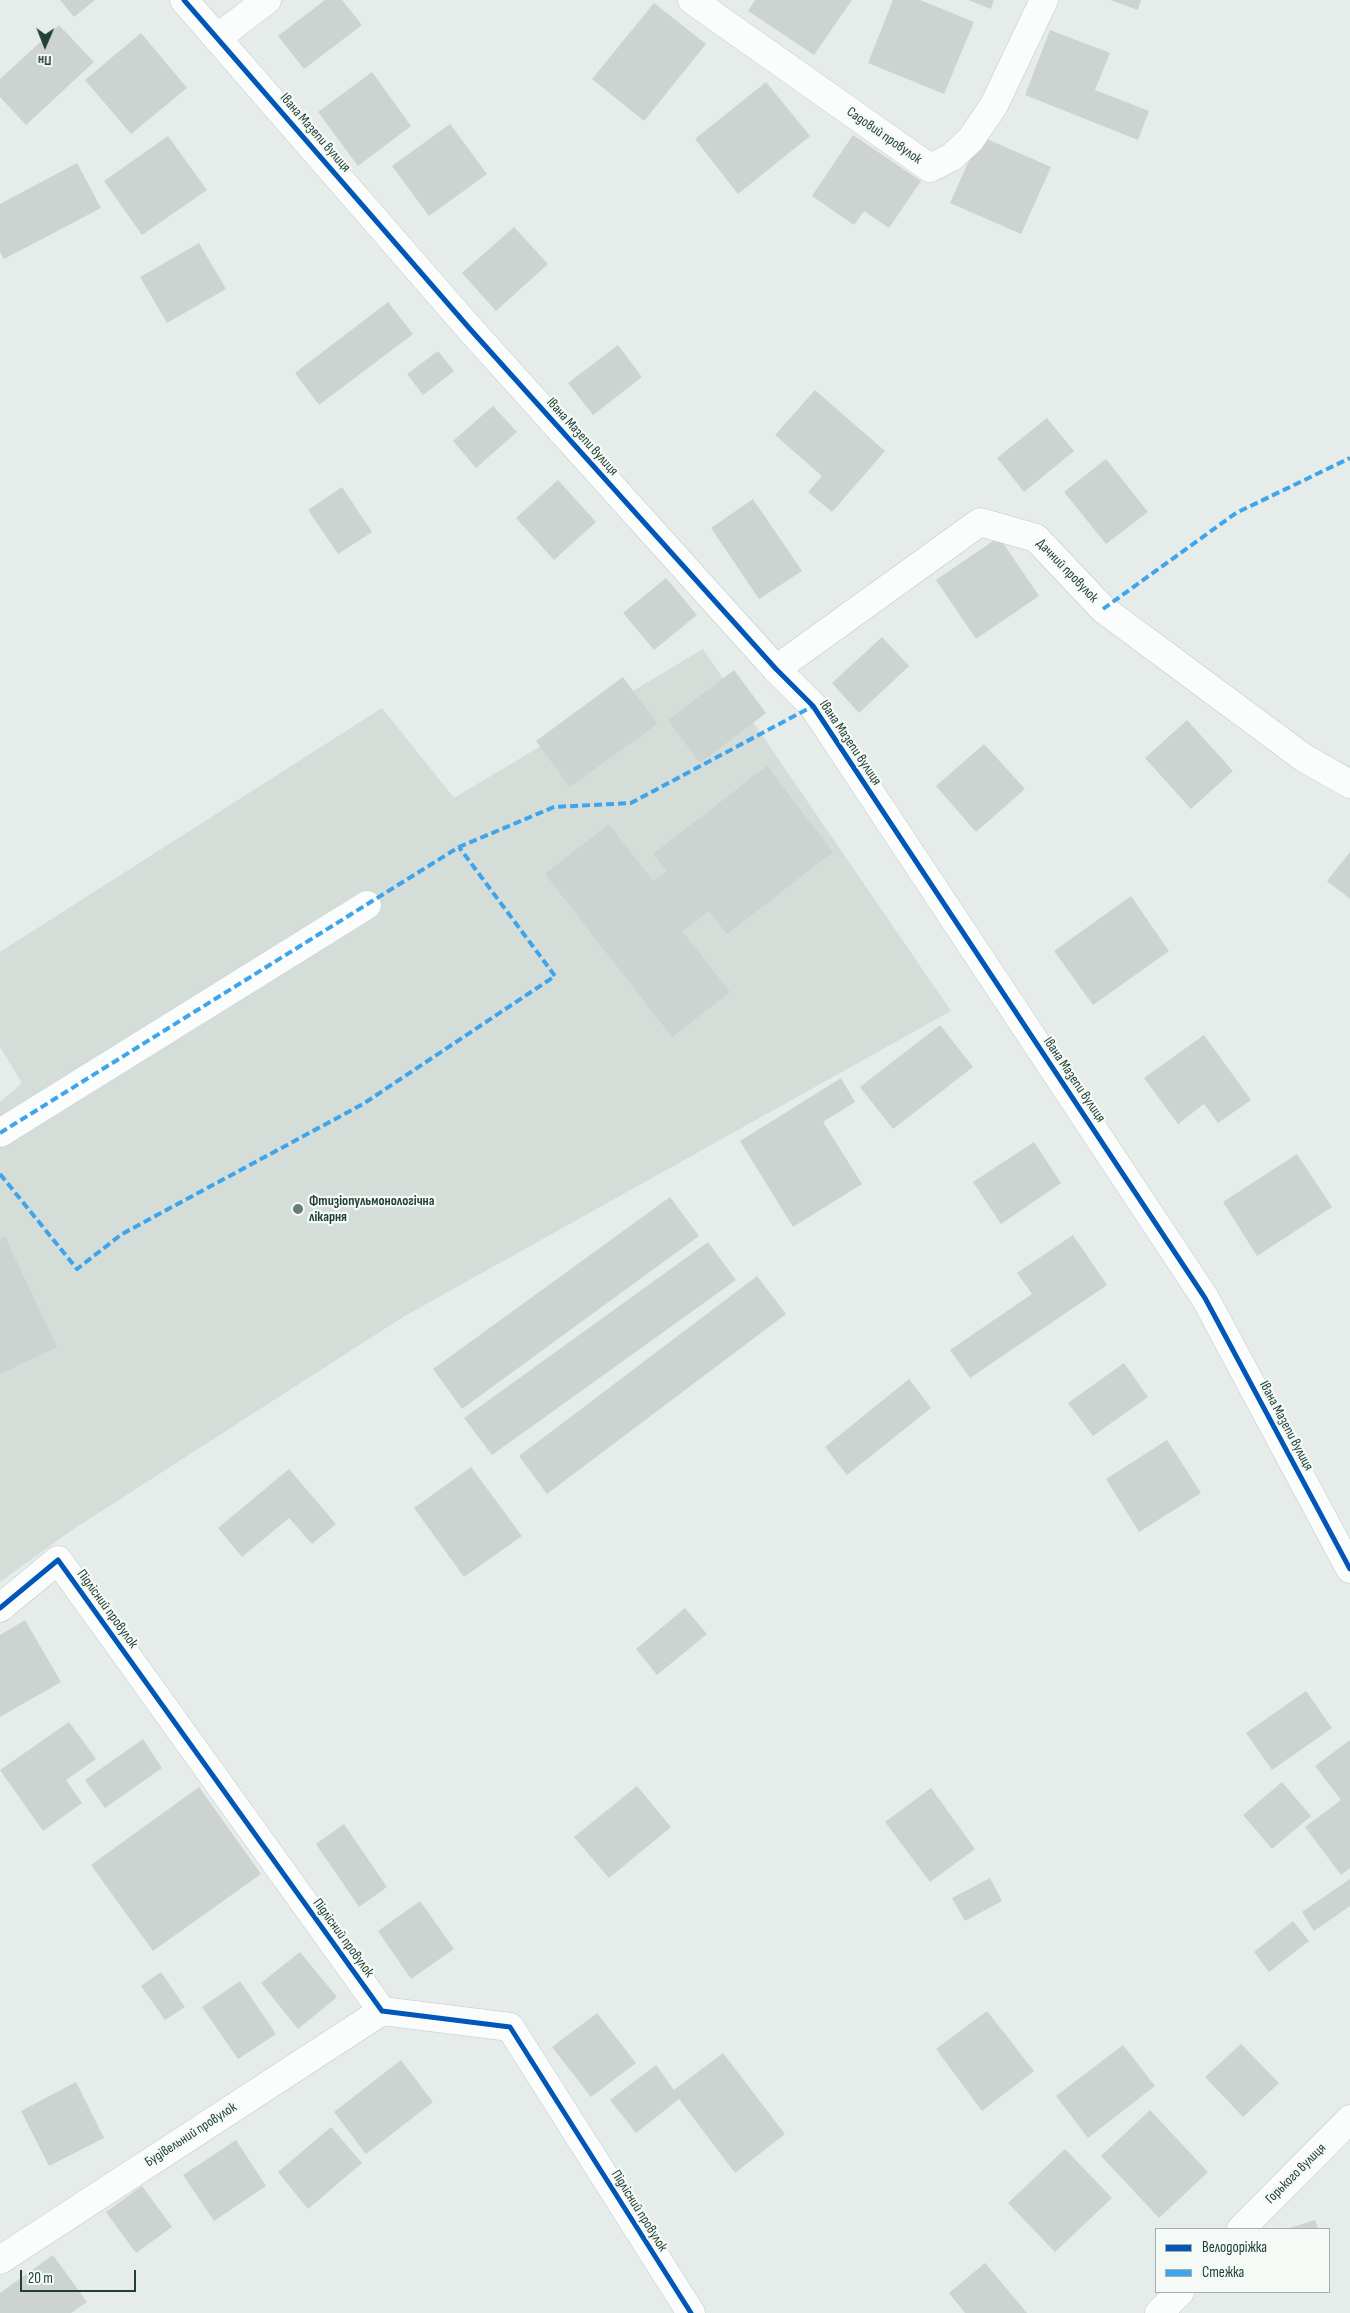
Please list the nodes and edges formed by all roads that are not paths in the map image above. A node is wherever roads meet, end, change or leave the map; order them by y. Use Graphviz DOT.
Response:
graph roads {
  1 [pos="184,0"];
  2 [pos="267,0"];
  3 [pos="692,0"];
  4 [pos="1044,0"];
  5 [pos="217,38"];
  6 [pos="776,669"];
  7 [pos="1350,784"];
  8 [pos="366,905"];
  9 [pos="0,1133"];
  10 [pos="1350,1569"];
  11 [pos="0,1608"];
  12 [pos="382,2010"];
  13 [pos="1350,2119"];
  14 [pos="1242,2228"];
  15 [pos="0,2260"];
  16 [pos="1179,2293"];
  17 [pos="691,2313"];
  18 [pos="1159,2313"];
  1 -- 5 [label="street, Івана Мазепи вулиця"];
  2 -- 5 [label="street"];
  3 -- 4 [label="street, Садовий провулок"];
  5 -- 6 [label="street, Івана Мазепи вулиця"];
  6 -- 7 [label="street, Дачний провулок"];
  6 -- 10 [label="street, Івана Мазепи вулиця"];
  8 -- 9 [label="street"];
  11 -- 12 [label="street, Підлісний провулок"];
  12 -- 15 [label="street, Будівельний провулок"];
  12 -- 17 [label="street, Підлісний провулок"];
  13 -- 14 [label="street, Горького вулиця"];
  16 -- 18 [label="street"];
}
